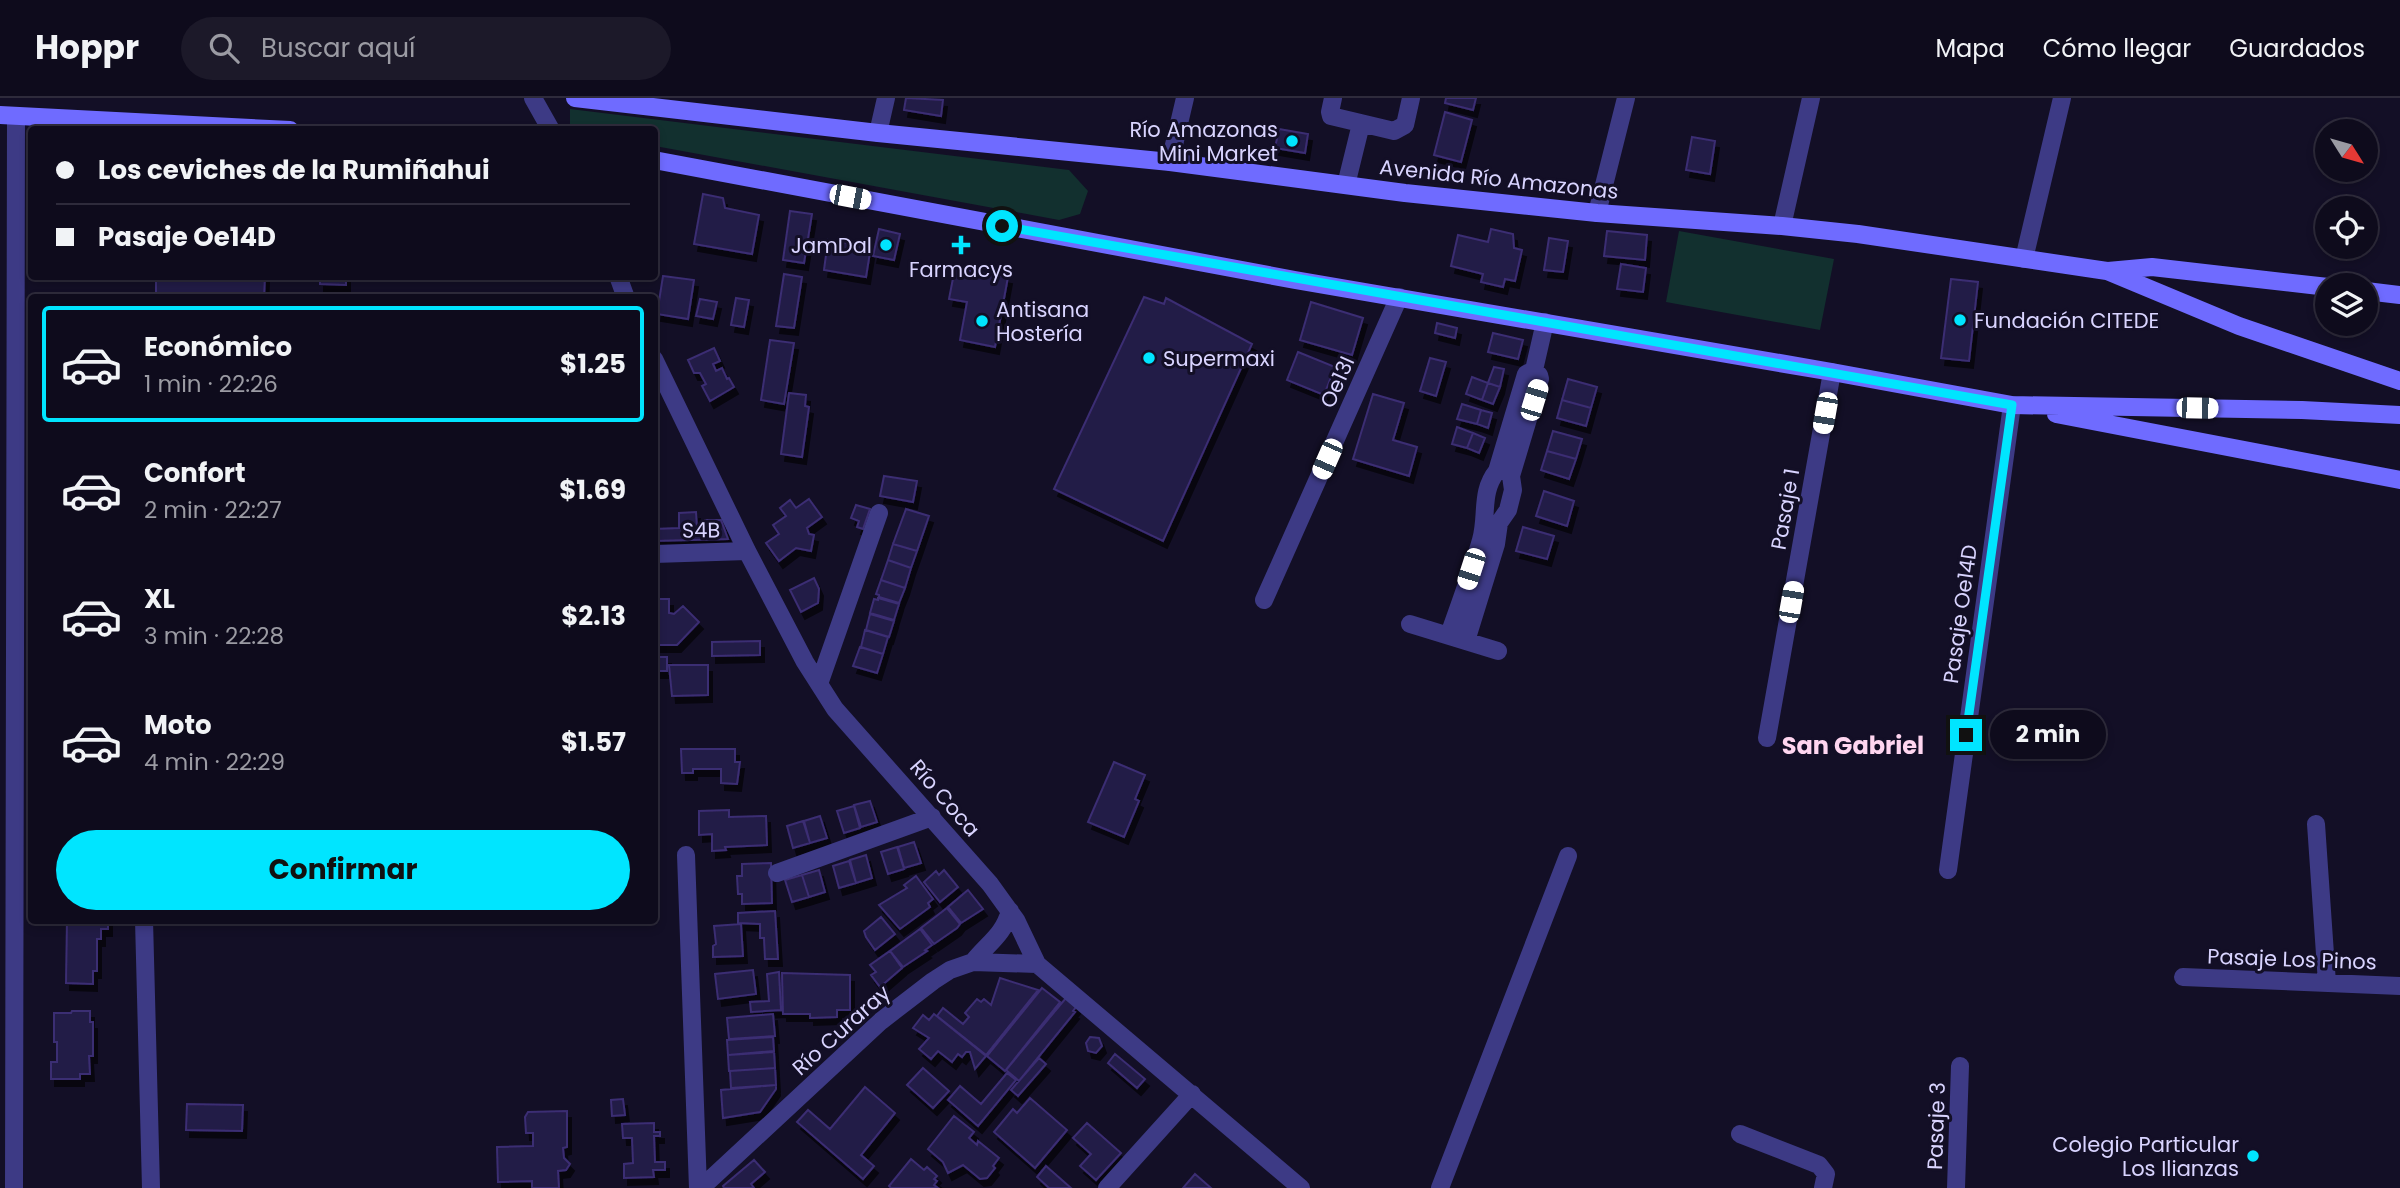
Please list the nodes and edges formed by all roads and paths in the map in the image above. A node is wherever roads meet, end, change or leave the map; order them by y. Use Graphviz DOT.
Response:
graph roads {
  1 [pos="533,98"];
  2 [pos="575,98"];
  3 [pos="886,98"];
  4 [pos="1185,98"];
  5 [pos="1333,98"];
  6 [pos="1411,98"];
  7 [pos="1626,98"];
  8 [pos="1811,98"];
  9 [pos="2062,98"];
  10 [pos="8,116"];
  11 [pos="1361,124"];
  12 [pos="209,126"];
  13 [pos="549,126"];
  14 [pos="877,133"];
  15 [pos="658,161"];
  16 [pos="1170,162"];
  17 [pos="1346,185"];
  18 [pos="1597,213"];
  19 [pos="1782,226"];
  20 [pos="2024,259"];
  21 [pos="2107,271"];
  22 [pos="2315,286"];
  23 [pos="2378,292"];
  24 [pos="2400,295"];
  25 [pos="1399,297"];
  26 [pos="1545,322"];
  27 [pos="658,367"];
  28 [pos="1832,372"];
  29 [pos="2400,380"];
  30 [pos="2012,405"];
  31 [pos="2400,415"];
  32 [pos="8,434"];
  33 [pos="1504,473"];
  34 [pos="2400,480"];
  35 [pos="879,513"];
  36 [pos="1492,522"];
  37 [pos="747,551"];
  38 [pos="658,554"];
  39 [pos="1264,600"];
  40 [pos="1410,624"];
  41 [pos="1458,638"];
  42 [pos="1498,651"];
  43 [pos="819,684"];
  44 [pos="1767,738"];
  45 [pos="7,742"];
  46 [pos="932,817"];
  47 [pos="2316,824"];
  48 [pos="686,855"];
  49 [pos="1568,856"];
  50 [pos="1948,870"];
  51 [pos="777,873"];
  52 [pos="1010,911"];
  53 [pos="144,924"];
  54 [pos="973,961"];
  55 [pos="1037,964"];
  56 [pos="2183,977"];
  57 [pos="2327,983"];
  58 [pos="2400,986"];
  59 [pos="1960,1066"];
  60 [pos="1192,1094"];
  61 [pos="1740,1134"];
  62 [pos="14,1188"];
  63 [pos="151,1188"];
  64 [pos="699,1188"];
  65 [pos="1107,1188"];
  66 [pos="1301,1188"];
  67 [pos="1440,1188"];
  68 [pos="1823,1188"];
  69 [pos="1956,1188"];
  1 -- 13 [label="street"];
  2 -- 14 [label="main road, Avenida Río Amazonas"];
  3 -- 14 [label="street"];
  4 -- 16 [label="street"];
  5 -- 11 [label="street"];
  6 -- 11 [label="street"];
  7 -- 18 [label="street"];
  8 -- 19 [label="street"];
  9 -- 20 [label="street"];
  10 -- 12 [label="main road"];
  10 -- 32 [label="street"];
  11 -- 17 [label="street"];
  14 -- 16 [label="main road, Avenida Río Amazonas"];
  15 -- 25 [label="main road"];
  16 -- 17 [label="main road, Avenida Río Amazonas"];
  17 -- 18 [label="main road, Avenida Río Amazonas"];
  18 -- 19 [label="main road, Avenida Río Amazonas"];
  19 -- 20 [label="main road, Avenida Río Amazonas"];
  20 -- 21 [label="main road, Avenida Río Amazonas"];
  21 -- 22 [label="main road"];
  21 -- 29 [label="main road, Avenida Río Amazonas"];
  23 -- 24 [label="main road"];
  25 -- 26 [label="main road"];
  25 -- 39 [label="street, Oe13I"];
  26 -- 28 [label="main road"];
  26 -- 33 [label="street"];
  27 -- 37 [label="street, Río Coca"];
  28 -- 30 [label="main road"];
  28 -- 44 [label="street, Pasaje 1"];
  30 -- 31 [label="main road"];
  30 -- 34 [label="main road"];
  30 -- 50 [label="street, Pasaje Oe14D"];
  32 -- 45 [label="street"];
  33 -- 36 [label="street"];
  33 -- 36 [label="street"];
  35 -- 43 [label="street"];
  36 -- 41 [label="street"];
  37 -- 38 [label="street, S4B"];
  37 -- 43 [label="street, Río Coca"];
  40 -- 41 [label="street"];
  41 -- 42 [label="street"];
  43 -- 46 [label="street, Río Coca"];
  45 -- 62 [label="street"];
  46 -- 51 [label="street"];
  46 -- 52 [label="street, Río Coca"];
  47 -- 57 [label="street"];
  48 -- 64 [label="street"];
  49 -- 67 [label="street"];
  52 -- 54 [label="street"];
  52 -- 55 [label="street, Río Coca"];
  53 -- 63 [label="street"];
  54 -- 55 [label="street, Río Curaray"];
  54 -- 64 [label="street, Río Curaray"];
  55 -- 60 [label="street, Río Coca"];
  56 -- 57 [label="street, Pasaje Los Pinos"];
  57 -- 58 [label="street, Pasaje Los Pinos"];
  59 -- 69 [label="street, Pasaje 3"];
  60 -- 65 [label="street"];
  60 -- 66 [label="street, Río Coca"];
  61 -- 68 [label="street"];
}
